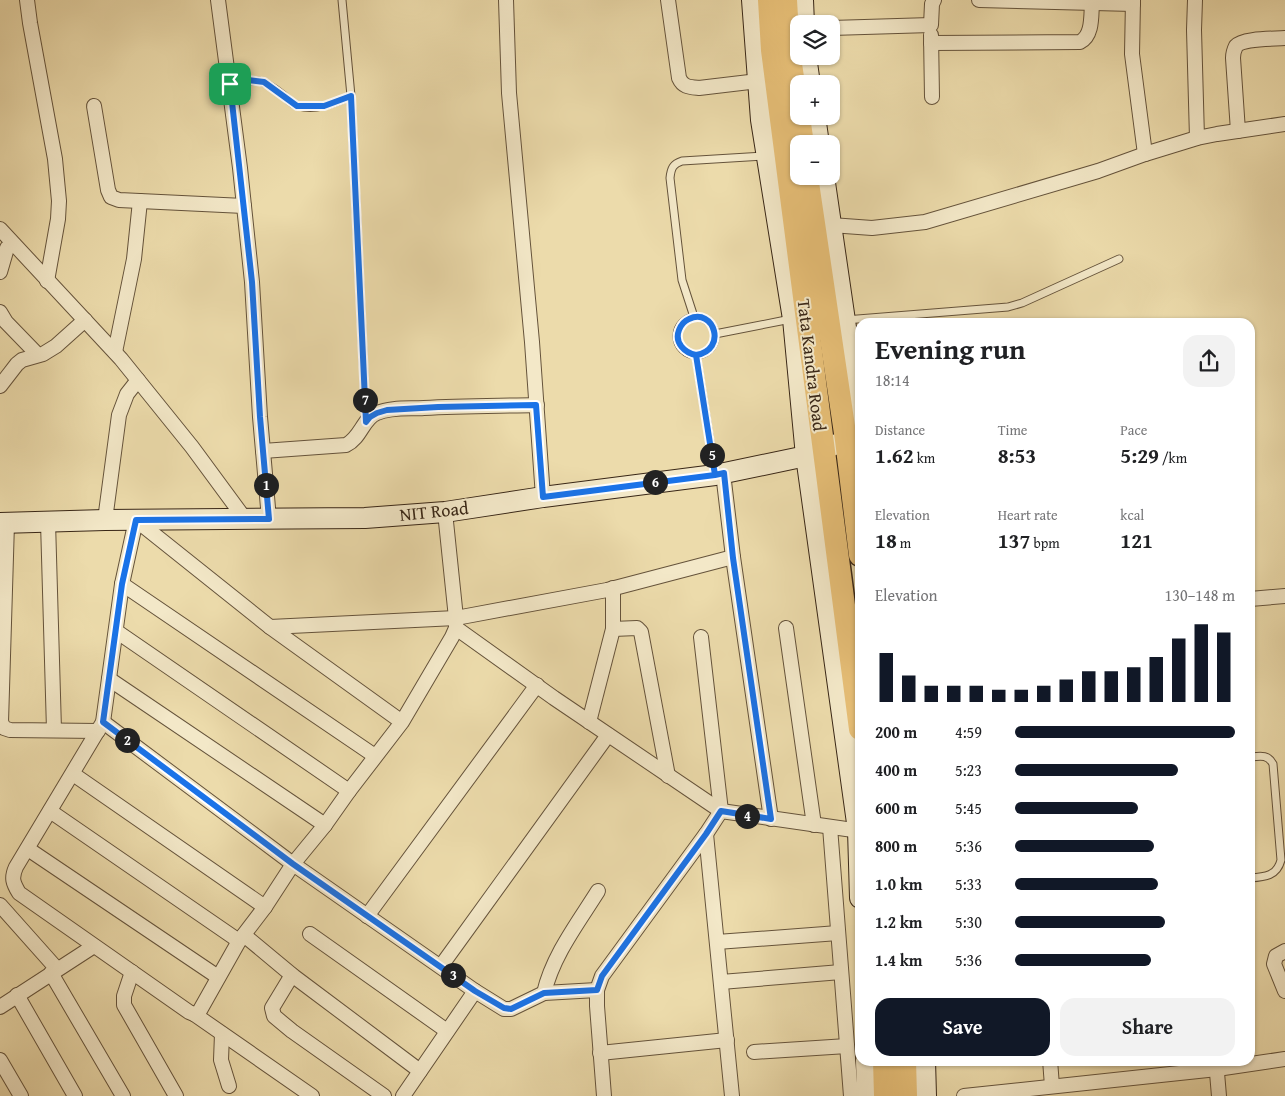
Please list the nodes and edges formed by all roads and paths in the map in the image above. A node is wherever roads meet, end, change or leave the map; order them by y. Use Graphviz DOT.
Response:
graph roads {
  1 [pos="27,0"];
  2 [pos="218,0"];
  3 [pos="342,0"];
  4 [pos="506,0"];
  5 [pos="668,0"];
  6 [pos="752,0"];
  7 [pos="769,0"];
  8 [pos="786,0"];
  9 [pos="802,0"];
  10 [pos="934,0"];
  11 [pos="979,0"];
  12 [pos="1195,0"];
  13 [pos="1133,2"];
  14 [pos="1092,3"];
  15 [pos="792,15"];
  16 [pos="799,15"];
  17 [pos="931,25"];
  18 [pos="840,28"];
  19 [pos="1285,38"];
  20 [pos="931,43"];
  21 [pos="791,65"];
  22 [pos="758,81"];
  23 [pos="230,84"];
  24 [pos="351,96"];
  25 [pos="932,97"];
  26 [pos="94,106"];
  27 [pos="1285,124"];
  28 [pos="1238,131"];
  29 [pos="801,135"];
  30 [pos="1197,138"];
  31 [pos="1145,154"];
  32 [pos="767,155"];
  33 [pos="809,185"];
  34 [pos="825,185"];
  35 [pos="140,202"];
  36 [pos="244,206"];
  37 [pos="831,225"];
  38 [pos="0,229"];
  39 [pos="8,248"];
  40 [pos="1119,259"];
  41 [pos="0,272"];
  42 [pos="47,281"];
  43 [pos="0,312"];
  44 [pos="694,317"];
  45 [pos="799,318"];
  46 [pos="870,318"];
  47 [pos="855,319"];
  48 [pos="84,320"];
  49 [pos="845,320"];
  50 [pos="715,334"];
  51 [pos="114,352"];
  52 [pos="696,355"];
  53 [pos="38,356"];
  54 [pos="138,380"];
  55 [pos="0,386"];
  56 [pos="536,405"];
  57 [pos="366,422"];
  58 [pos="855,433"];
  59 [pos="263,451"];
  60 [pos="814,453"];
  61 [pos="719,474"];
  62 [pos="543,497"];
  63 [pos="445,512"];
  64 [pos="245,519"];
  65 [pos="269,519"];
  66 [pos="105,520"];
  67 [pos="136,520"];
  68 [pos="48,522"];
  69 [pos="3,523"];
  70 [pos="733,558"];
  71 [pos="122,584"];
  72 [pos="613,588"];
  73 [pos="1285,596"];
  74 [pos="1255,599"];
  75 [pos="456,623"];
  76 [pos="270,627"];
  77 [pos="786,628"];
  78 [pos="614,629"];
  79 [pos="116,630"];
  80 [pos="701,637"];
  81 [pos="1,645"];
  82 [pos="110,679"];
  83 [pos="537,685"];
  84 [pos="855,699"];
  85 [pos="402,722"];
  86 [pos="590,722"];
  87 [pos="100,727"];
  88 [pos="2,728"];
  89 [pos="54,730"];
  90 [pos="608,735"];
  91 [pos="375,756"];
  92 [pos="1255,757"];
  93 [pos="73,774"];
  94 [pos="668,776"];
  95 [pos="348,791"];
  96 [pos="855,796"];
  97 [pos="50,811"];
  98 [pos="721,811"];
  99 [pos="771,819"];
  100 [pos="325,825"];
  101 [pos="814,825"];
  102 [pos="830,827"];
  103 [pos="855,830"];
  104 [pos="706,834"];
  105 [pos="28,848"];
  106 [pos="293,864"];
  107 [pos="1255,877"];
  108 [pos="598,891"];
  109 [pos="0,905"];
  110 [pos="265,907"];
  111 [pos="368,916"];
  112 [pos="838,933"];
  113 [pos="310,934"];
  114 [pos="241,938"];
  115 [pos="717,942"];
  116 [pos="94,946"];
  117 [pos="1285,951"];
  118 [pos="441,966"];
  119 [pos="54,971"];
  120 [pos="132,972"];
  121 [pos="841,972"];
  122 [pos="292,976"];
  123 [pos="218,977"];
  124 [pos="721,982"];
  125 [pos="597,990"];
  126 [pos="475,991"];
  127 [pos="1285,991"];
  128 [pos="544,993"];
  129 [pos="17,995"];
  130 [pos="0,1007"];
  131 [pos="194,1014"];
  132 [pos="447,1031"];
  133 [pos="222,1034"];
  134 [pos="727,1040"];
  135 [pos="847,1046"];
  136 [pos="754,1052"];
  137 [pos="600,1053"];
  138 [pos="1285,1059"];
  139 [pos="0,1060"];
  140 [pos="1255,1062"];
  141 [pos="866,1066"];
  142 [pos="884,1066"];
  143 [pos="905,1066"];
  144 [pos="925,1066"];
  145 [pos="1050,1066"];
  146 [pos="1208,1066"];
  147 [pos="1216,1066"];
  148 [pos="420,1071"];
  149 [pos="229,1086"];
  150 [pos="1052,1086"];
  151 [pos="21,1096"];
  152 [pos="75,1096"];
  153 [pos="122,1096"];
  154 [pos="176,1096"];
  155 [pos="312,1096"];
  156 [pos="384,1096"];
  157 [pos="403,1096"];
  158 [pos="604,1096"];
  159 [pos="732,1096"];
  160 [pos="851,1096"];
  161 [pos="867,1096"];
  162 [pos="885,1096"];
  163 [pos="906,1096"];
  164 [pos="926,1096"];
  165 [pos="964,1096"];
  166 [pos="1219,1096"];
  1 -- 42 [label="street"];
  2 -- 23 [label="street"];
  3 -- 24 [label="lane"];
  4 -- 56 [label="street"];
  5 -- 22 [label="street"];
  6 -- 22 [label="street"];
  7 -- 45 [label="main road, Tata Kandra Road"];
  8 -- 15 [label="main road"];
  9 -- 16 [label="street"];
  10 -- 17 [label="street"];
  11 -- 14 [label="street"];
  12 -- 30 [label="street"];
  13 -- 14 [label="street"];
  13 -- 31 [label="street"];
  14 -- 20 [label="street"];
  17 -- 18 [label="street"];
  17 -- 20 [label="street"];
  19 -- 28 [label="street"];
  20 -- 25 [label="street"];
  21 -- 29 [label="main road"];
  22 -- 32 [label="street"];
  23 -- 24 [label="lane"];
  23 -- 36 [label="street"];
  24 -- 57 [label="lane"];
  26 -- 35 [label="street"];
  27 -- 28 [label="street"];
  28 -- 30 [label="street"];
  30 -- 31 [label="street"];
  31 -- 37 [label="street"];
  32 -- 44 [label="lane"];
  32 -- 45 [label="street"];
  33 -- 58 [label="main road, Tata Kandra Road"];
  34 -- 37 [label="street"];
  35 -- 36 [label="street"];
  35 -- 51 [label="street"];
  36 -- 59 [label="street"];
  37 -- 49 [label="street"];
  38 -- 39 [label="street"];
  39 -- 41 [label="street"];
  39 -- 42 [label="street"];
  40 -- 46 [label="lane"];
  42 -- 48 [label="street"];
  43 -- 53 [label="street"];
  44 -- 50 [label="lane"];
  44 -- 52 [label="lane"];
  45 -- 50 [label="lane"];
  45 -- 60 [label="main road, Tata Kandra Road"];
  47 -- 49 [label="lane"];
  48 -- 51 [label="street"];
  48 -- 53 [label="street"];
  49 -- 58 [label="street"];
  50 -- 52 [label="lane"];
  51 -- 54 [label="street"];
  52 -- 61 [label="lane"];
  53 -- 55 [label="street"];
  54 -- 64 [label="street"];
  54 -- 66 [label="street"];
  56 -- 57 [label="street"];
  56 -- 62 [label="street"];
  57 -- 59 [label="street"];
  58 -- 60 [label="street, NIT Road"];
  59 -- 65 [label="street"];
  60 -- 61 [label="street, NIT Road"];
  60 -- 84 [label="main road, Tata Kandra Road"];
  60 -- 96 [label="street"];
  61 -- 62 [label="street, NIT Road"];
  61 -- 70 [label="street"];
  62 -- 63 [label="street, NIT Road"];
  63 -- 65 [label="street, NIT Road"];
  63 -- 75 [label="street"];
  64 -- 65 [label="street, NIT Road"];
  64 -- 67 [label="street, NIT Road"];
  66 -- 67 [label="street, NIT Road"];
  66 -- 68 [label="street, NIT Road"];
  67 -- 71 [label="street"];
  67 -- 76 [label="street"];
  68 -- 69 [label="street, NIT Road"];
  68 -- 89 [label="street"];
  69 -- 81 [label="street"];
  70 -- 72 [label="street"];
  70 -- 99 [label="street"];
  71 -- 79 [label="street"];
  71 -- 91 [label="street"];
  72 -- 75 [label="street"];
  72 -- 78 [label="street"];
  73 -- 74 [label="street"];
  75 -- 76 [label="street"];
  75 -- 83 [label="street"];
  75 -- 85 [label="street"];
  76 -- 85 [label="street"];
  77 -- 101 [label="street"];
  78 -- 86 [label="street"];
  78 -- 94 [label="street"];
  79 -- 82 [label="street"];
  79 -- 95 [label="street"];
  80 -- 98 [label="street"];
  81 -- 88 [label="street"];
  82 -- 87 [label="street"];
  82 -- 100 [label="street"];
  83 -- 86 [label="street"];
  83 -- 111 [label="street"];
  85 -- 91 [label="street"];
  86 -- 90 [label="street"];
  87 -- 89 [label="street"];
  87 -- 93 [label="street"];
  87 -- 106 [label="street"];
  88 -- 89 [label="street"];
  90 -- 94 [label="street"];
  90 -- 118 [label="street"];
  91 -- 95 [label="street"];
  92 -- 107 [label="lane"];
  93 -- 97 [label="street"];
  93 -- 110 [label="street"];
  94 -- 98 [label="street"];
  95 -- 100 [label="street"];
  97 -- 105 [label="street"];
  97 -- 114 [label="street"];
  98 -- 99 [label="street"];
  98 -- 104 [label="street"];
  99 -- 101 [label="street"];
  100 -- 106 [label="street"];
  101 -- 102 [label="street"];
  102 -- 103 [label="street"];
  102 -- 112 [label="street"];
  104 -- 115 [label="street"];
  104 -- 125 [label="street"];
  105 -- 116 [label="street"];
  105 -- 123 [label="street"];
  106 -- 110 [label="street"];
  106 -- 111 [label="street"];
  108 -- 128 [label="street"];
  109 -- 119 [label="street"];
  110 -- 114 [label="street"];
  111 -- 118 [label="street"];
  112 -- 115 [label="street"];
  112 -- 121 [label="street"];
  113 -- 132 [label="street"];
  114 -- 122 [label="street"];
  114 -- 123 [label="street"];
  115 -- 124 [label="street"];
  116 -- 119 [label="street"];
  116 -- 120 [label="street"];
  117 -- 127 [label="street"];
  118 -- 126 [label="street"];
  119 -- 129 [label="street"];
  119 -- 153 [label="street"];
  120 -- 131 [label="street"];
  120 -- 154 [label="street"];
  121 -- 124 [label="street"];
  121 -- 135 [label="street"];
  122 -- 148 [label="street"];
  122 -- 156 [label="street"];
  123 -- 131 [label="street"];
  124 -- 134 [label="street"];
  125 -- 128 [label="street"];
  125 -- 137 [label="street"];
  126 -- 128 [label="street"];
  126 -- 132 [label="street"];
  129 -- 130 [label="street"];
  129 -- 152 [label="street"];
  131 -- 133 [label="street"];
  132 -- 148 [label="street"];
  133 -- 149 [label="street"];
  133 -- 155 [label="street"];
  134 -- 137 [label="street"];
  134 -- 159 [label="street"];
  135 -- 136 [label="street"];
  135 -- 160 [label="street"];
  137 -- 158 [label="street"];
  138 -- 140 [label="street"];
  139 -- 151 [label="street"];
  141 -- 161 [label="street"];
  142 -- 162 [label="main road"];
  143 -- 163 [label="main road"];
  144 -- 164 [label="street"];
  145 -- 150 [label="street"];
  146 -- 150 [label="street"];
  147 -- 166 [label="street"];
  148 -- 157 [label="street"];
  150 -- 165 [label="street"];
}
